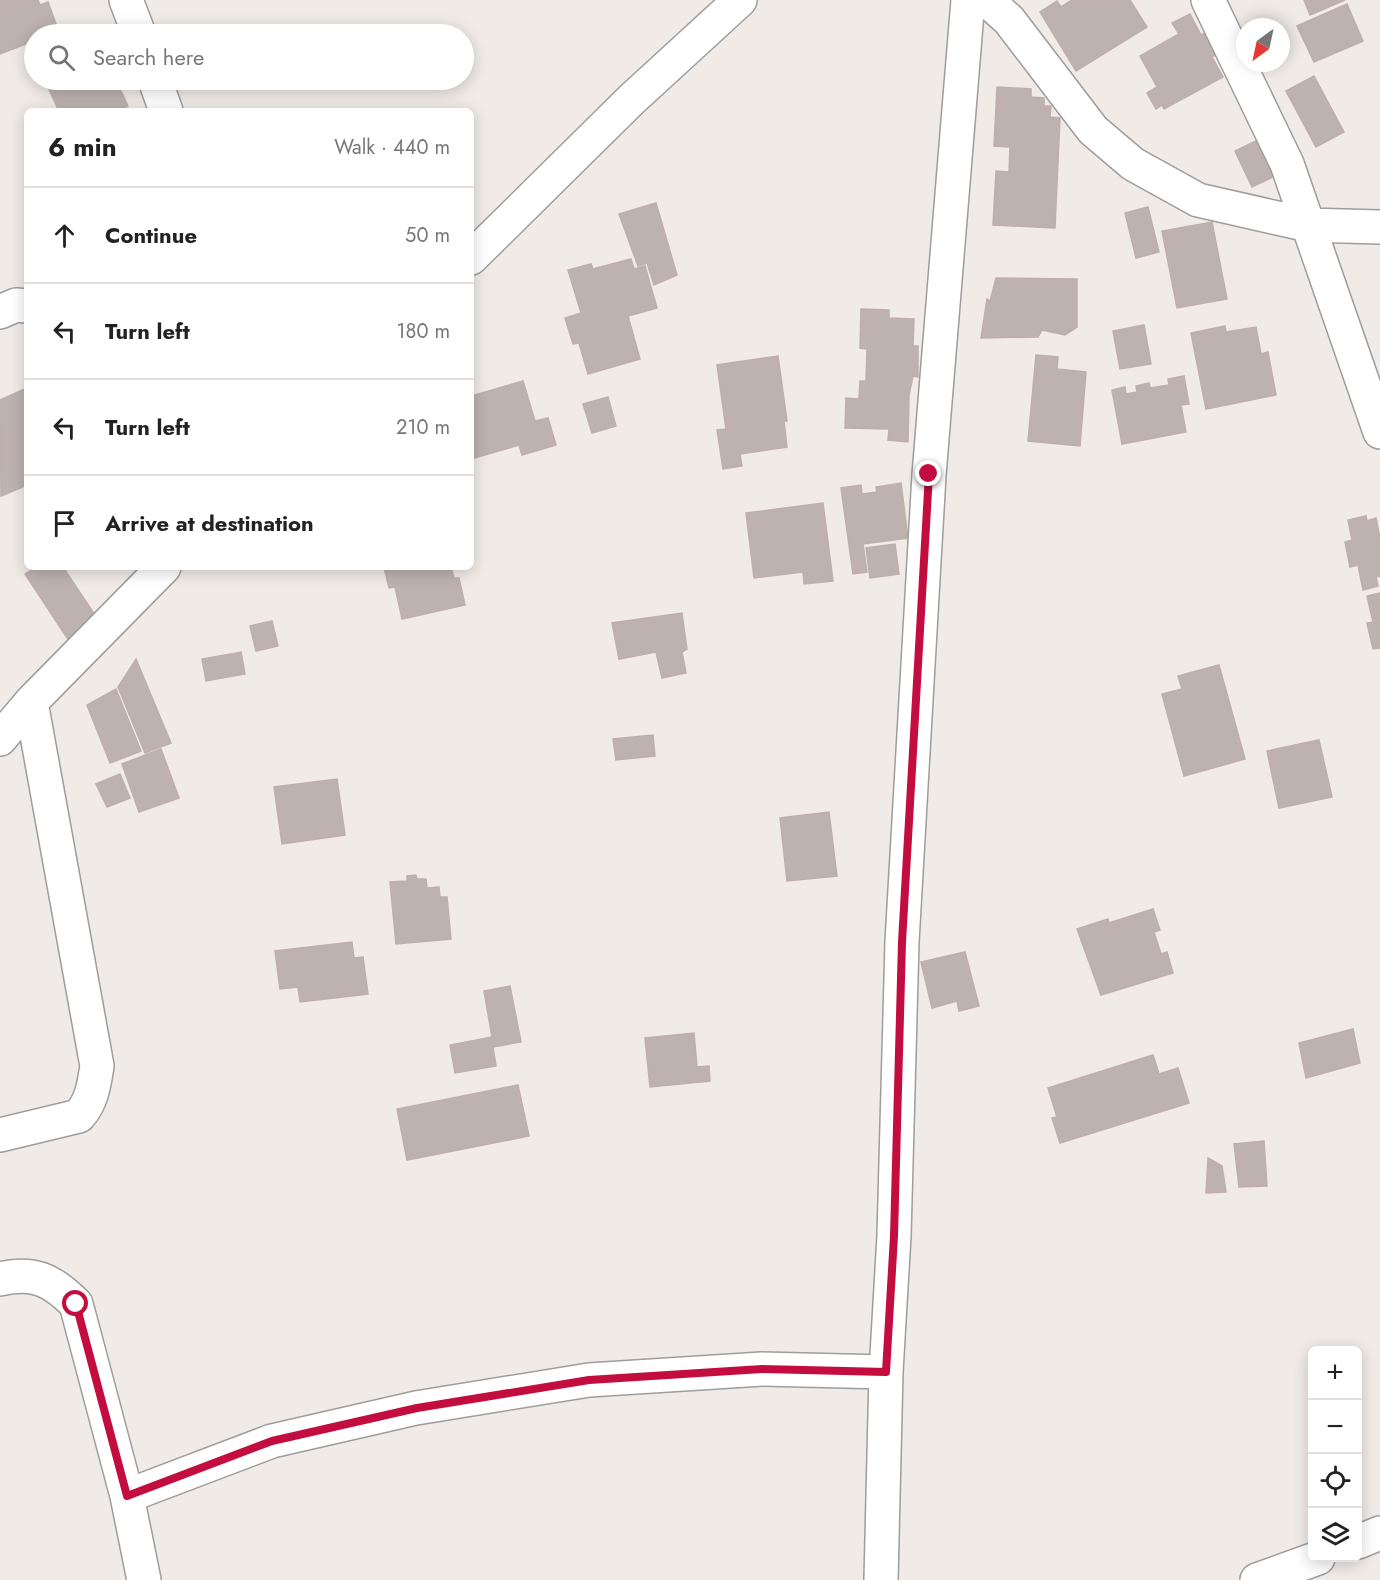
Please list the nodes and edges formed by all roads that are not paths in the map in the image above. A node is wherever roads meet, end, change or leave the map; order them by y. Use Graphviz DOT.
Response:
graph roads {
  1 [pos="126,0"];
  2 [pos="740,0"];
  3 [pos="968,0"];
  4 [pos="978,0"];
  5 [pos="1208,0"];
  6 [pos="135,24"];
  7 [pos="158,90"];
  8 [pos="165,108"];
  9 [pos="1308,225"];
  10 [pos="1380,227"];
  11 [pos="474,255"];
  12 [pos="24,306"];
  13 [pos="0,312"];
  14 [pos="1380,432"];
  15 [pos="161,570"];
  16 [pos="31,702"];
  17 [pos="0,739"];
  18 [pos="0,1135"];
  19 [pos="0,1279"];
  20 [pos="886,1372"];
  21 [pos="127,1496"];
  22 [pos="1380,1533"];
  23 [pos="1362,1540"];
  24 [pos="1308,1561"];
  25 [pos="1326,1562"];
  26 [pos="144,1580"];
  27 [pos="881,1580"];
  28 [pos="1257,1580"];
  29 [pos="1332,1580"];
  1 -- 6 [label="street"];
  2 -- 11 [label="street"];
  3 -- 20 [label="street"];
  4 -- 9 [label="street"];
  5 -- 9 [label="street"];
  7 -- 8 [label="street"];
  9 -- 10 [label="street"];
  9 -- 14 [label="street"];
  12 -- 13 [label="street"];
  15 -- 16 [label="street"];
  16 -- 17 [label="street"];
  16 -- 18 [label="street"];
  19 -- 21 [label="street"];
  20 -- 21 [label="street"];
  20 -- 27 [label="street"];
  21 -- 26 [label="street"];
  22 -- 23 [label="street"];
  24 -- 28 [label="street"];
  25 -- 29 [label="street"];
}
